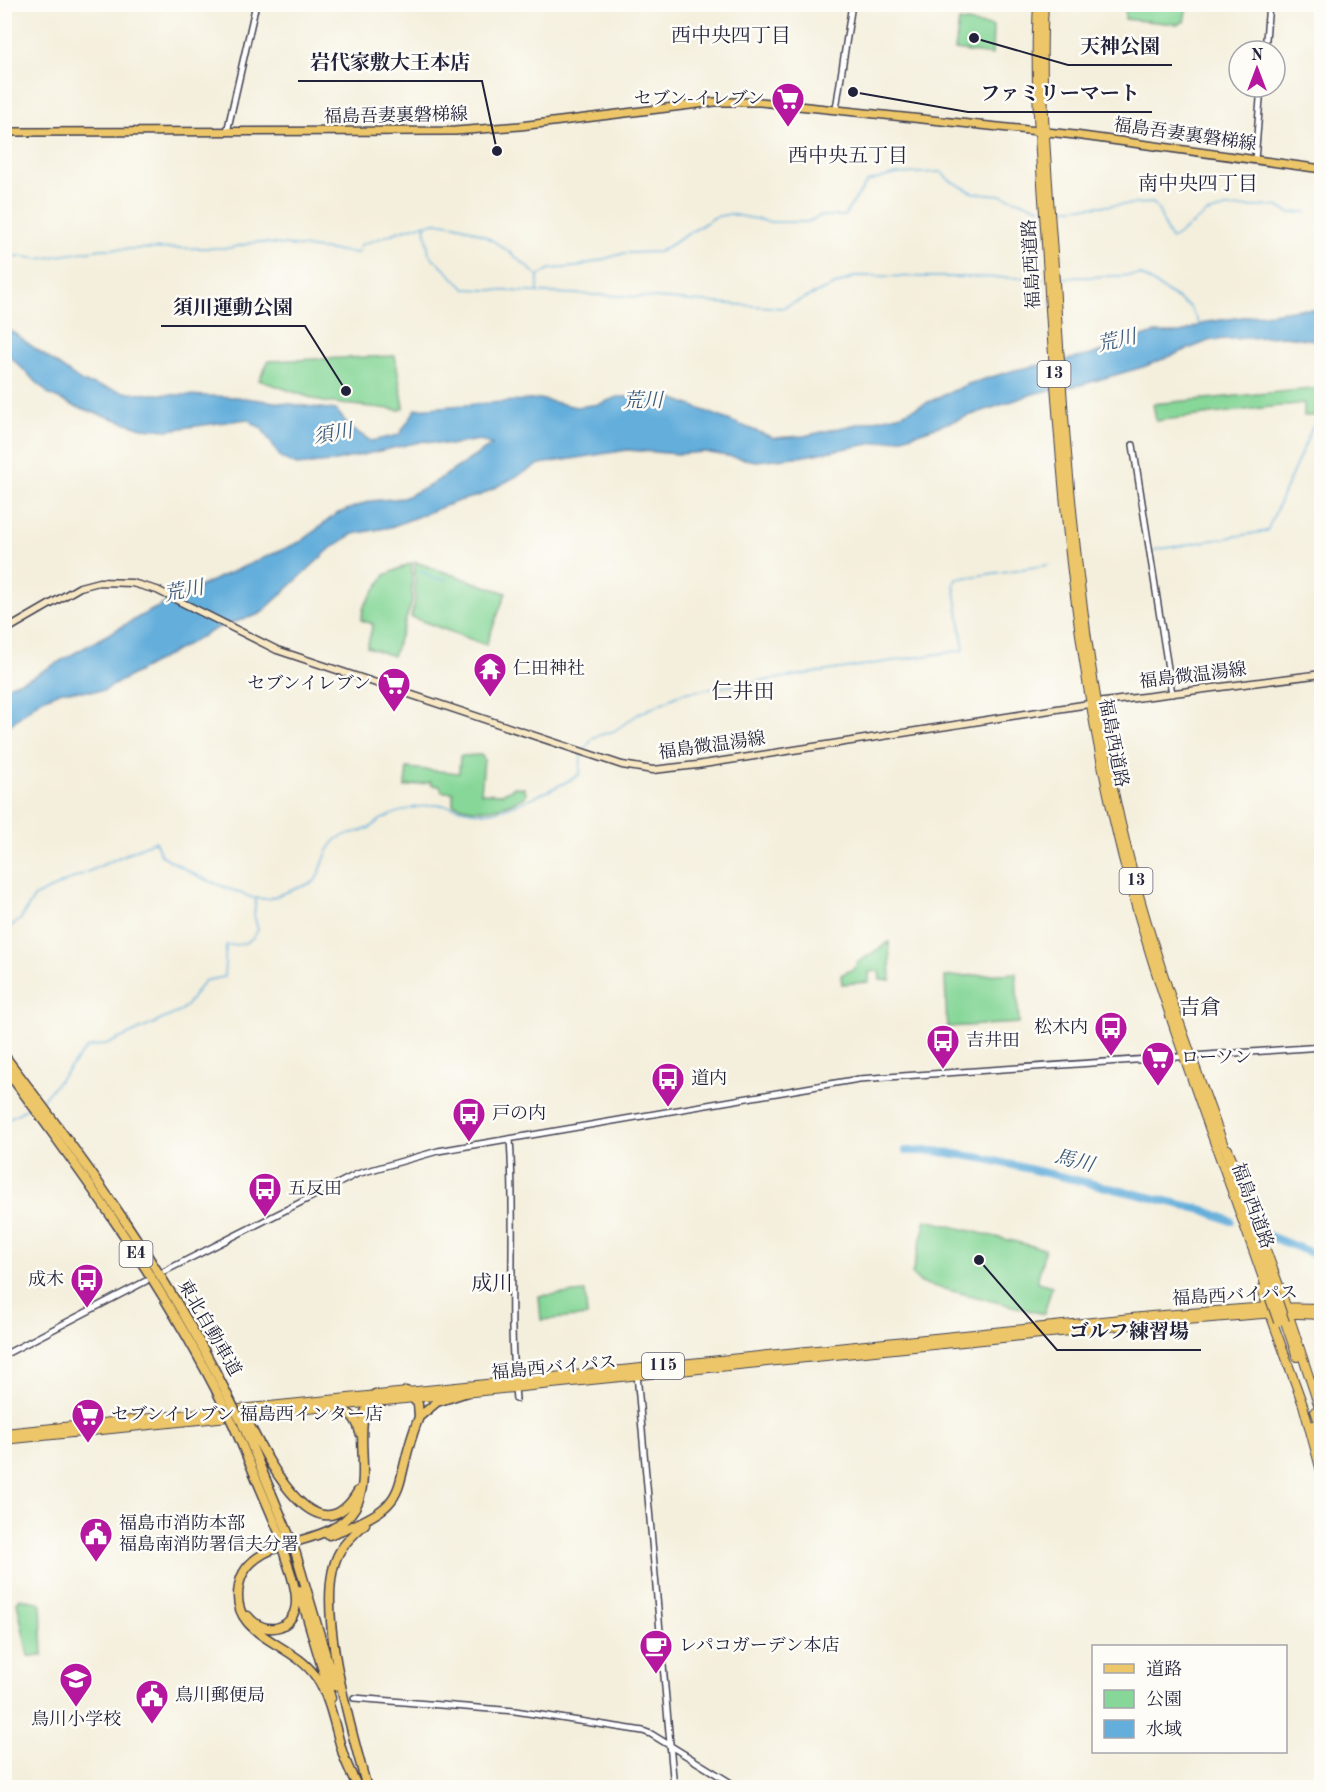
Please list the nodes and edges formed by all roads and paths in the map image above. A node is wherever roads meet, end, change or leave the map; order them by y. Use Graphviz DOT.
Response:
graph roads {
  1 [pos="256,4"];
  2 [pos="852,4"];
  3 [pos="1038,4"];
  4 [pos="1044,4"];
  5 [pos="1269,4"];
  6 [pos="1265,39"];
  7 [pos="1260,99"];
  8 [pos="836,109"];
  9 [pos="1042,131"];
  10 [pos="4,132"];
  11 [pos="227,132"];
  12 [pos="1255,160"];
  13 [pos="1322,169"];
  14 [pos="1133,445"];
  15 [pos="4,631"];
  16 [pos="1322,674"];
  17 [pos="1172,694"];
  18 [pos="1092,703"];
  19 [pos="1322,1047"];
  20 [pos="4,1055"];
  21 [pos="1192,1056"];
  22 [pos="1182,1057"];
  23 [pos="4,1067"];
  24 [pos="26,1090"];
  25 [pos="38,1106"];
  26 [pos="510,1139"];
  27 [pos="1217,1139"];
  28 [pos="165,1270"];
  29 [pos="146,1281"];
  30 [pos="1322,1308"];
  31 [pos="1268,1310"];
  32 [pos="1288,1310"];
  33 [pos="1322,1315"];
  34 [pos="1282,1322"];
  35 [pos="4,1355"];
  36 [pos="637,1373"];
  37 [pos="514,1384"];
  38 [pos="406,1391"];
  39 [pos="471,1391"];
  40 [pos="375,1394"];
  41 [pos="415,1397"];
  42 [pos="516,1399"];
  43 [pos="368,1402"];
  44 [pos="231,1404"];
  45 [pos="322,1406"];
  46 [pos="1322,1416"];
  47 [pos="419,1417"];
  48 [pos="240,1423"];
  49 [pos="1322,1431"];
  50 [pos="4,1433"];
  51 [pos="4,1440"];
  52 [pos="362,1442"];
  53 [pos="1322,1456"];
  54 [pos="1322,1475"];
  55 [pos="361,1486"];
  56 [pos="372,1518"];
  57 [pos="283,1537"];
  58 [pos="290,1557"];
  59 [pos="354,1698"];
  60 [pos="670,1745"];
  61 [pos="359,1788"];
  62 [pos="367,1788"];
  63 [pos="674,1788"];
  64 [pos="739,1788"];
  1 -- 11 [label="street"];
  2 -- 8 [label="street"];
  3 -- 9 [label="highway, 福島西道路 / 13"];
  4 -- 9 [label="highway, 福島西道路 / 13"];
  5 -- 6 [label="street"];
  7 -- 12 [label="street"];
  8 -- 9 [label="main road, 福島吾妻裏磐梯線"];
  8 -- 11 [label="main road, 福島吾妻裏磐梯線"];
  9 -- 12 [label="main road, 福島吾妻裏磐梯線"];
  9 -- 18 [label="highway, 福島西道路 / 13"];
  10 -- 11 [label="main road, 福島吾妻裏磐梯線"];
  12 -- 13 [label="main road, 福島吾妻裏磐梯線"];
  14 -- 17 [label="street"];
  15 -- 18 [label="main road, 福島微温湯線"];
  16 -- 17 [label="main road, 福島微温湯線"];
  17 -- 18 [label="main road, 福島微温湯線"];
  18 -- 21 [label="highway, 福島西道路 / 13"];
  18 -- 22 [label="highway, 福島西道路 / 13"];
  19 -- 21 [label="street"];
  20 -- 24 [label="highway, 東北自動車道 / E4"];
  21 -- 22 [label="street"];
  21 -- 27 [label="highway, 福島西道路 / 13"];
  22 -- 26 [label="street"];
  22 -- 27 [label="highway, 福島西道路 / 13"];
  23 -- 24 [label="highway, 東北自動車道 / E4"];
  24 -- 25 [label="highway, 東北自動車道 / E4"];
  25 -- 44 [label="highway, 東北自動車道 / E4"];
  25 -- 44 [label="highway, 東北自動車道 / E4"];
  26 -- 28 [label="street"];
  26 -- 37 [label="street"];
  27 -- 31 [label="highway"];
  27 -- 32 [label="highway"];
  27 -- 34 [label="highway, 福島西道路 / 13, bridge"];
  29 -- 35 [label="street"];
  30 -- 32 [label="highway, 福島西バイパス / 115"];
  31 -- 32 [label="highway, 福島西バイパス / 115"];
  31 -- 36 [label="highway, 福島西バイパス / 115"];
  31 -- 54 [label="highway"];
  32 -- 33 [label="highway, 福島西バイパス / 115"];
  32 -- 46 [label="highway"];
  34 -- 49 [label="highway, 福島西道路 / 13"];
  34 -- 53 [label="highway, 福島西道路 / 13"];
  36 -- 37 [label="highway, 福島西バイパス / 115"];
  36 -- 60 [label="street"];
  37 -- 38 [label="highway, 福島西バイパス / 115"];
  37 -- 39 [label="highway, 福島西バイパス / 115"];
  37 -- 42 [label="street"];
  38 -- 40 [label="highway, 福島西バイパス / 115"];
  38 -- 41 [label="highway"];
  39 -- 41 [label="highway, 福島西バイパス / 115"];
  39 -- 47 [label="highway"];
  40 -- 43 [label="highway"];
  40 -- 50 [label="highway, 福島西バイパス / 115"];
  41 -- 43 [label="highway, 福島西バイパス / 115"];
  41 -- 47 [label="highway"];
  43 -- 45 [label="highway, 福島西バイパス / 115"];
  43 -- 52 [label="highway"];
  44 -- 48 [label="highway"];
  44 -- 48 [label="highway, 東北自動車道 / E4, bridge"];
  45 -- 51 [label="highway, 福島西バイパス / 115"];
  45 -- 52 [label="highway"];
  47 -- 56 [label="highway"];
  48 -- 55 [label="highway"];
  48 -- 57 [label="highway, 東北自動車道 / E4"];
  48 -- 57 [label="highway, 東北自動車道 / E4"];
  52 -- 55 [label="highway"];
  55 -- 61 [label="highway"];
  56 -- 58 [label="highway"];
  56 -- 62 [label="highway"];
  57 -- 58 [label="highway, 東北自動車道 / E4, bridge"];
  58 -- 61 [label="highway, 東北自動車道 / E4"];
  58 -- 62 [label="highway, 東北自動車道 / E4"];
  59 -- 60 [label="street"];
  60 -- 63 [label="street"];
  60 -- 64 [label="street"];
}
